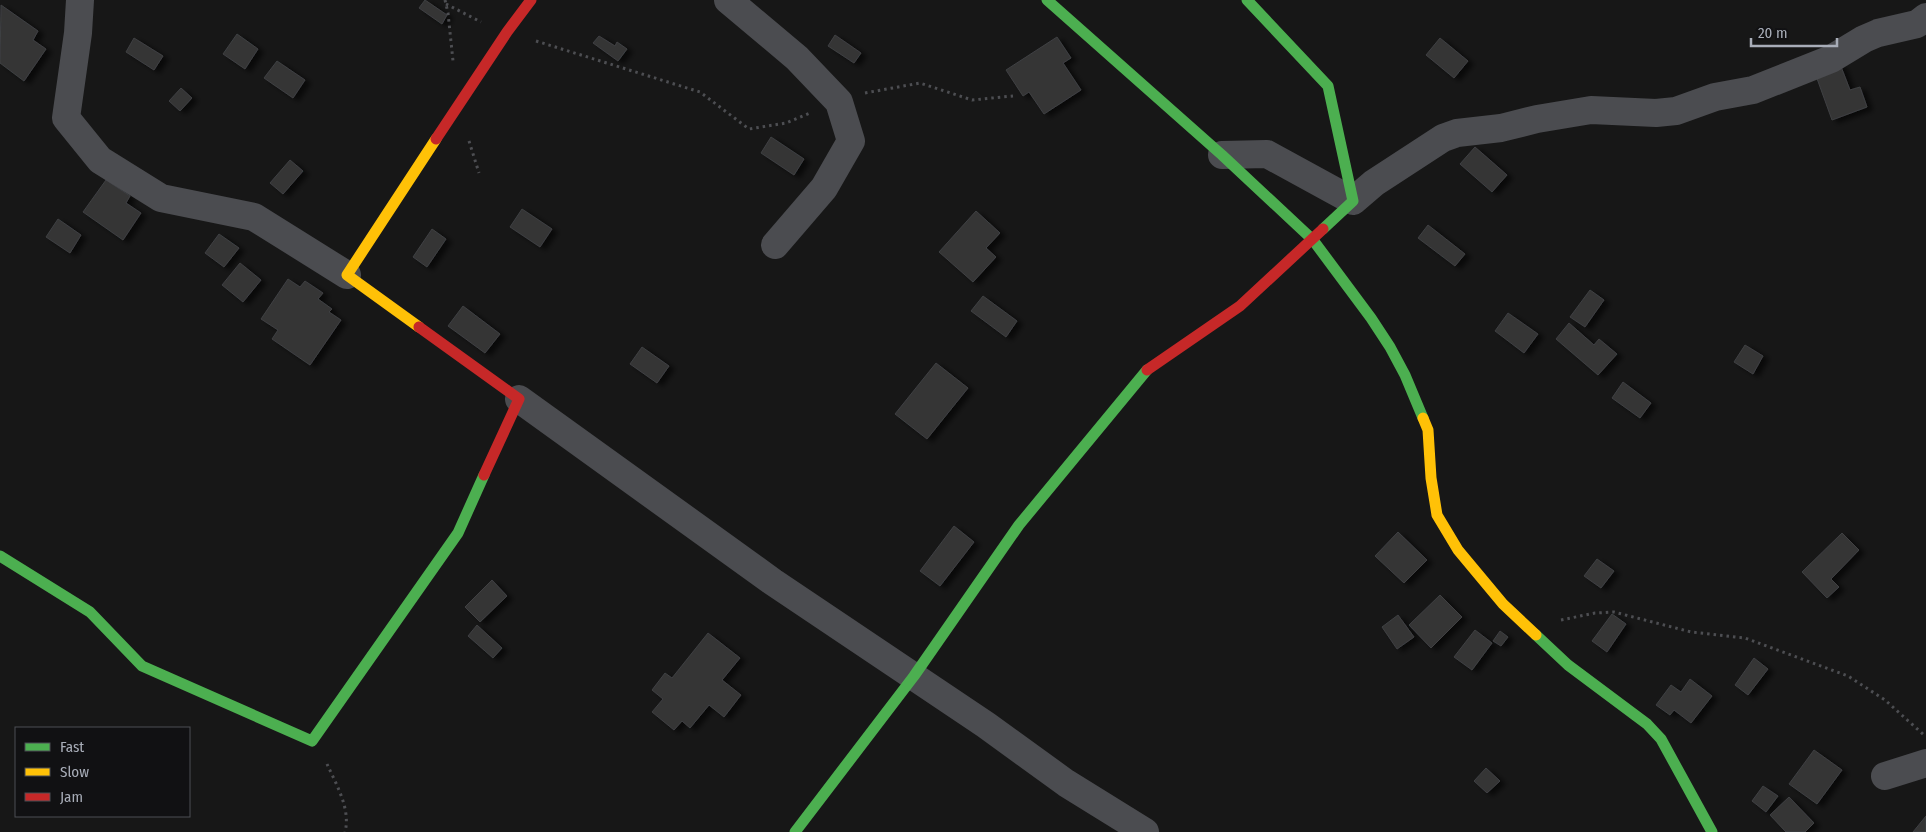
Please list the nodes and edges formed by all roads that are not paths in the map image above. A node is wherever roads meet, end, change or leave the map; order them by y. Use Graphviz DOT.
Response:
graph roads {
  1 [pos="80,0"];
  2 [pos="531,0"];
  3 [pos="728,0"];
  4 [pos="1047,0"];
  5 [pos="1247,0"];
  6 [pos="1926,17"];
  7 [pos="1222,155"];
  8 [pos="1353,201"];
  9 [pos="1313,240"];
  10 [pos="775,245"];
  11 [pos="347,276"];
  12 [pos="520,399"];
  13 [pos="0,556"];
  14 [pos="914,676"];
  15 [pos="1926,763"];
  16 [pos="1884,776"];
  17 [pos="795,832"];
  18 [pos="1145,832"];
  19 [pos="1712,832"];
  1 -- 11 [label="street"];
  2 -- 11 [label="street"];
  3 -- 10 [label="street"];
  4 -- 7 [label="street"];
  5 -- 8 [label="street"];
  6 -- 8 [label="street"];
  7 -- 8 [label="street"];
  7 -- 9 [label="street"];
  8 -- 9 [label="street"];
  9 -- 14 [label="street"];
  9 -- 19 [label="street"];
  11 -- 12 [label="street"];
  12 -- 13 [label="street"];
  12 -- 14 [label="street"];
  14 -- 17 [label="street"];
  14 -- 18 [label="street"];
  15 -- 16 [label="street"];
}
